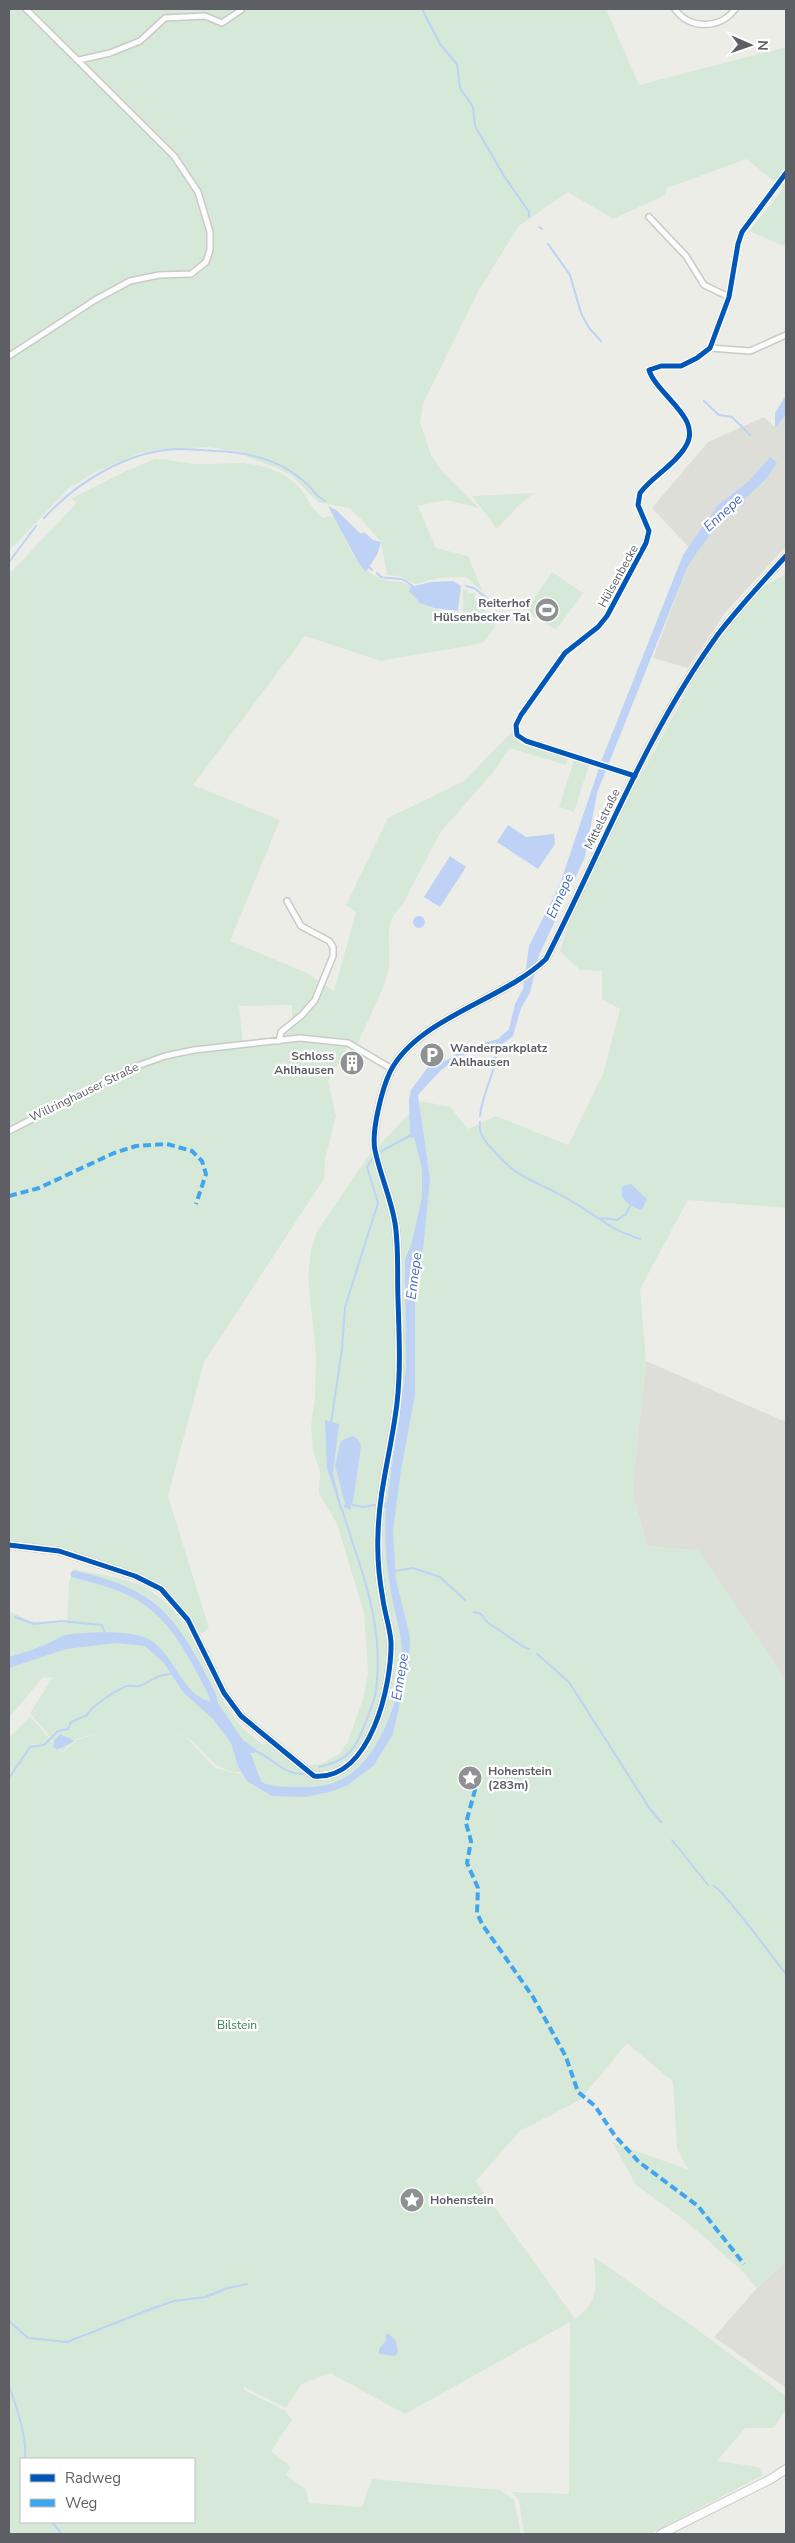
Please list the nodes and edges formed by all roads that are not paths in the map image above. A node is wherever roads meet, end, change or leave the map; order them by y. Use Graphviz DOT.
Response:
graph roads {
  1 [pos="26,9"];
  2 [pos="675,9"];
  3 [pos="735,9"];
  4 [pos="241,10"];
  5 [pos="79,60"];
  6 [pos="786,173"];
  7 [pos="649,217"];
  8 [pos="729,297"];
  9 [pos="786,335"];
  10 [pos="710,348"];
  11 [pos="9,356"];
  12 [pos="786,556"];
  13 [pos="635,776"];
  14 [pos="287,900"];
  15 [pos="279,1040"];
  16 [pos="392,1069"];
  17 [pos="9,1130"];
  18 [pos="9,1545"];
  19 [pos="786,2469"];
  20 [pos="661,2534"];
  1 -- 5 [label="street"];
  2 -- 3 [label="street"];
  4 -- 5 [label="street"];
  5 -- 11 [label="street"];
  6 -- 8 [label="street"];
  7 -- 8 [label="street"];
  8 -- 10 [label="street"];
  9 -- 10 [label="street"];
  10 -- 13 [label="street, Hülsenbecke"];
  12 -- 13 [label="street, Mittelstraße"];
  13 -- 16 [label="street, Mittelstraße"];
  14 -- 15 [label="street"];
  15 -- 16 [label="street, Willringhauser Straße"];
  15 -- 17 [label="street, Willringhauser Straße"];
  16 -- 18 [label="street"];
  19 -- 20 [label="main road"];
}
